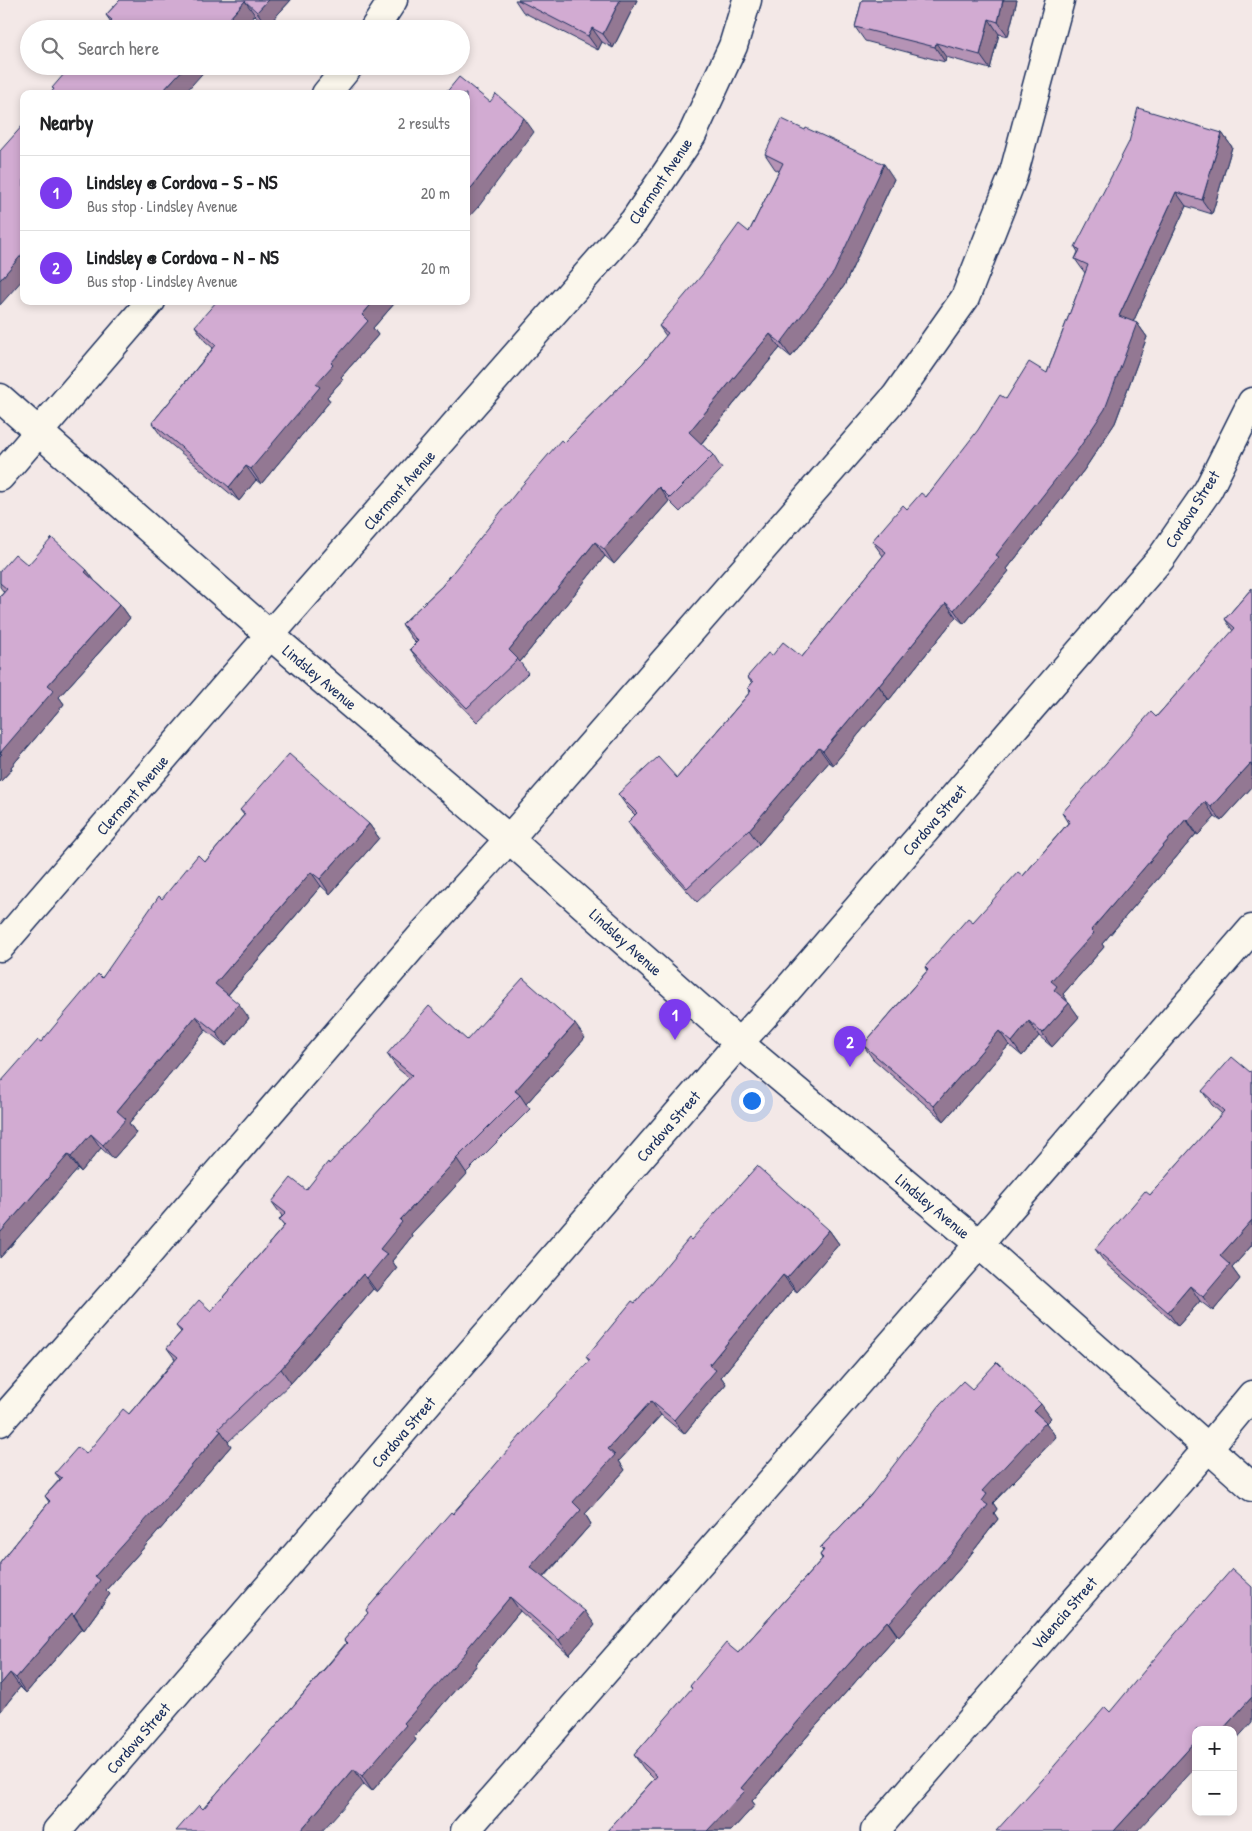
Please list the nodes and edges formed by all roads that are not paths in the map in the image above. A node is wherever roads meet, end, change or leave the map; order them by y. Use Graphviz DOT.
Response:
graph roads {
  1 [pos="394,0"];
  2 [pos="747,0"];
  3 [pos="1060,0"];
  4 [pos="380,20"];
  5 [pos="342,75"];
  6 [pos="329,90"];
  7 [pos="148,305"];
  8 [pos="0,398"];
  9 [pos="1252,402"];
  10 [pos="40,432"];
  11 [pos="0,477"];
  12 [pos="270,635"];
  13 [pos="509,839"];
  14 [pos="1252,929"];
  15 [pos="0,947"];
  16 [pos="739,1042"];
  17 [pos="979,1244"];
  18 [pos="1252,1395"];
  19 [pos="0,1422"];
  20 [pos="1208,1448"];
  21 [pos="1252,1487"];
  22 [pos="57,1831"];
  23 [pos="464,1831"];
  24 [pos="875,1831"];
  1 -- 4 [label="street"];
  2 -- 12 [label="street, Clermont Avenue"];
  3 -- 13 [label="street"];
  5 -- 6 [label="street"];
  7 -- 10 [label="street"];
  8 -- 10 [label="street, Lindsley Avenue"];
  9 -- 16 [label="street, Cordova Street"];
  10 -- 11 [label="street"];
  10 -- 12 [label="street, Lindsley Avenue"];
  12 -- 13 [label="street, Lindsley Avenue"];
  12 -- 15 [label="street, Clermont Avenue"];
  13 -- 16 [label="street, Lindsley Avenue"];
  13 -- 19 [label="street"];
  14 -- 17 [label="street"];
  16 -- 17 [label="street, Lindsley Avenue"];
  16 -- 22 [label="street, Cordova Street"];
  17 -- 20 [label="street, Lindsley Avenue"];
  17 -- 23 [label="street"];
  18 -- 20 [label="street, Valencia Street"];
  20 -- 21 [label="street, Lindsley Avenue"];
  20 -- 24 [label="street, Valencia Street"];
}
